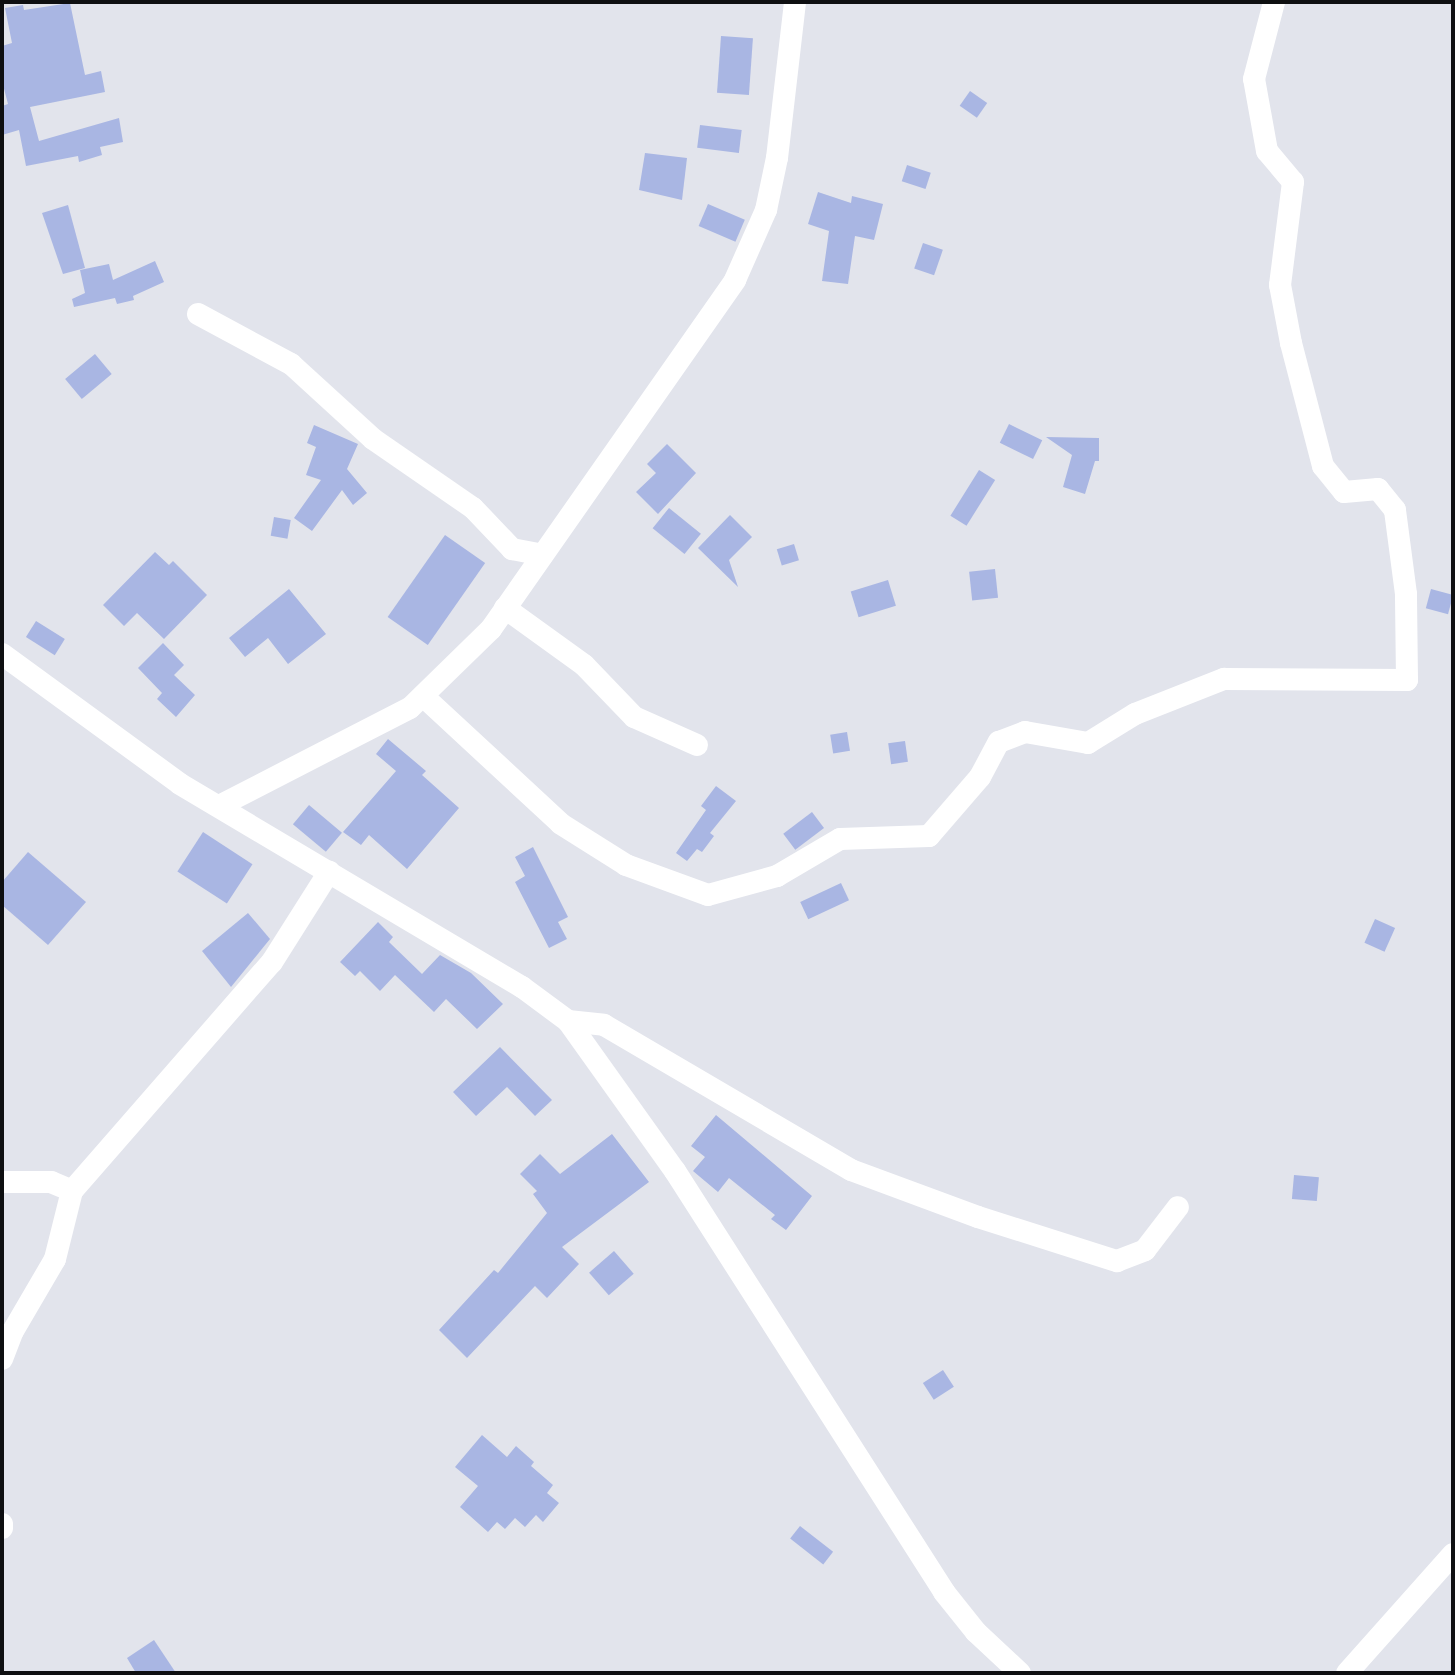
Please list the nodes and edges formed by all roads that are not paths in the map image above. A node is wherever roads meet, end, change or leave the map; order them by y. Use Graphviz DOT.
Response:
graph roads {
  1 [pos="795,2"];
  2 [pos="1274,2"];
  3 [pos="198,314"];
  4 [pos="542,555"];
  5 [pos="505,608"];
  6 [pos="2,654"];
  7 [pos="423,696"];
  8 [pos="697,745"];
  9 [pos="221,805"];
  10 [pos="329,872"];
  11 [pos="568,1021"];
  12 [pos="2,1182"];
  13 [pos="72,1191"];
  14 [pos="1178,1207"];
  15 [pos="2,1359"];
  16 [pos="1453,1554"];
  17 [pos="1020,1673"];
  18 [pos="1347,1673"];
  1 -- 4 [label="street"];
  2 -- 7 [label="street"];
  3 -- 4 [label="street"];
  4 -- 5 [label="street"];
  5 -- 7 [label="street"];
  5 -- 8 [label="street"];
  6 -- 9 [label="street"];
  7 -- 9 [label="street"];
  9 -- 10 [label="street"];
  10 -- 11 [label="street"];
  10 -- 13 [label="street"];
  11 -- 14 [label="street"];
  11 -- 17 [label="street"];
  12 -- 13 [label="street"];
  13 -- 15 [label="street"];
  16 -- 18 [label="street"];
}
